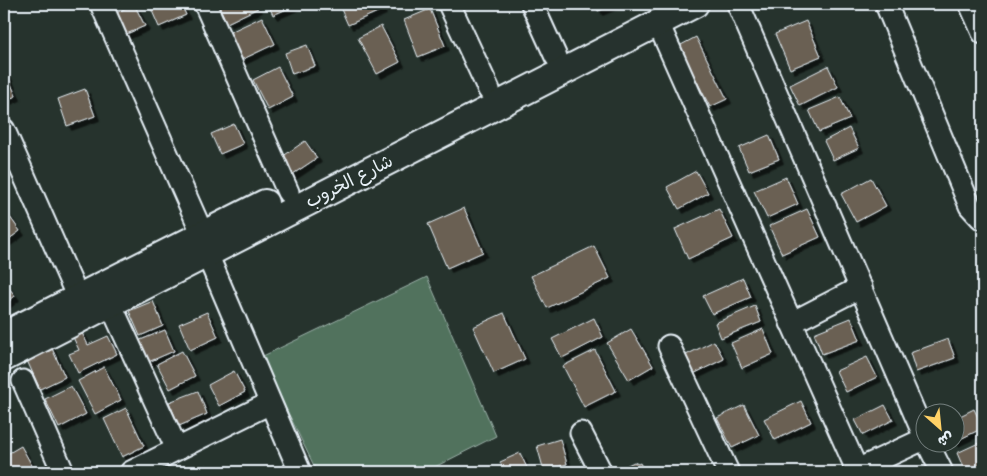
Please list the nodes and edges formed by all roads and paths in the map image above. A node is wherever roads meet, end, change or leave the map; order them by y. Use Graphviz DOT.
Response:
graph roads {
  1 [pos="101,4"];
  2 [pos="205,4"];
  3 [pos="449,4"];
  4 [pos="532,4"];
  5 [pos="695,4"];
  6 [pos="738,4"];
  7 [pos="886,4"];
  8 [pos="970,4"];
  9 [pos="660,13"];
  10 [pos="983,33"];
  11 [pos="556,57"];
  12 [pos="490,90"];
  13 [pos="4,130"];
  14 [pos="288,192"];
  15 [pos="983,217"];
  16 [pos="205,244"];
  17 [pos="861,287"];
  18 [pos="78,298"];
  19 [pos="110,303"];
  20 [pos="791,323"];
  21 [pos="4,335"];
  22 [pos="669,346"];
  23 [pos="4,358"];
  24 [pos="23,381"];
  25 [pos="270,403"];
  26 [pos="914,412"];
  27 [pos="581,433"];
  28 [pos="914,444"];
  29 [pos="177,449"];
  30 [pos="933,454"];
  31 [pos="598,471"];
  32 [pos="858,471"];
  33 [pos="63,472"];
  34 [pos="131,472"];
  35 [pos="300,472"];
  36 [pos="728,472"];
  37 [pos="942,472"];
  1 -- 16 [label="street"];
  2 -- 14 [label="street"];
  3 -- 12 [label="street"];
  4 -- 11 [label="street"];
  5 -- 9 [label="main road, شارع الخروب"];
  6 -- 17 [label="street"];
  7 -- 15 [label="street"];
  8 -- 10 [label="street"];
  9 -- 11 [label="main road, شارع الخروب"];
  9 -- 16 [label="main road, شارع الخروب"];
  9 -- 20 [label="street"];
  11 -- 12 [label="main road, شارع الخروب"];
  12 -- 14 [label="main road, شارع الخروب"];
  13 -- 18 [label="street"];
  14 -- 16 [label="main road, شارع الخروب"];
  16 -- 18 [label="main road, شارع الخروب"];
  16 -- 19 [label="main road, شارع الخروب"];
  16 -- 25 [label="street"];
  17 -- 20 [label="street"];
  17 -- 26 [label="street"];
  18 -- 21 [label="main road, شارع الخروب"];
  19 -- 23 [label="main road, شارع الخروب"];
  19 -- 29 [label="street"];
  20 -- 32 [label="street"];
  22 -- 36 [label="street"];
  24 -- 33 [label="street"];
  25 -- 29 [label="street"];
  25 -- 35 [label="street"];
  27 -- 31 [label="street"];
  28 -- 32 [label="street"];
  29 -- 34 [label="street"];
  30 -- 37 [label="street"];
}
